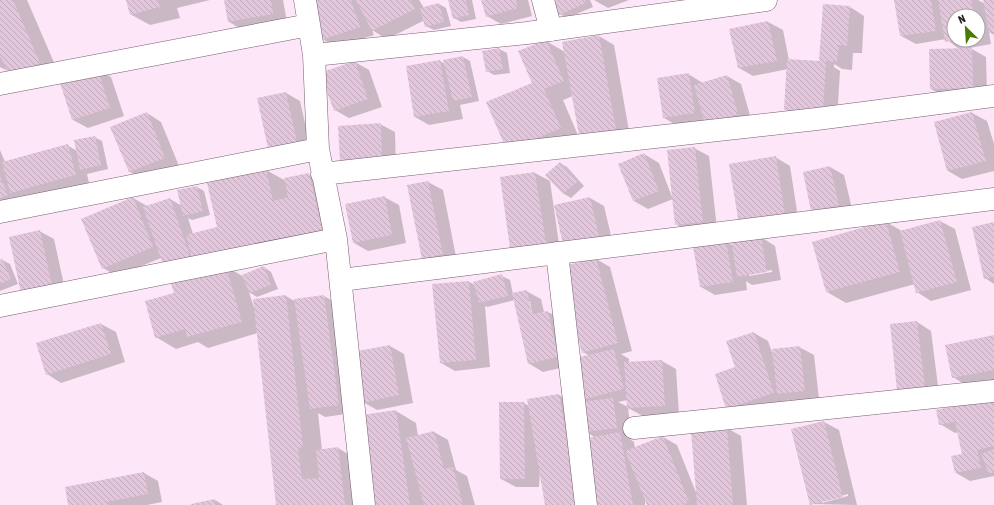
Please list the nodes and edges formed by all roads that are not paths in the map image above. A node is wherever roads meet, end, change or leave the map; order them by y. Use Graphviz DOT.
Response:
graph roads {
  1 [pos="305,0"];
  2 [pos="543,0"];
  3 [pos="766,0"];
  4 [pos="309,25"];
  5 [pos="551,30"];
  6 [pos="314,55"];
  7 [pos="0,84"];
  8 [pos="994,96"];
  9 [pos="318,148"];
  10 [pos="322,174"];
  11 [pos="994,199"];
  12 [pos="0,212"];
  13 [pos="336,239"];
  14 [pos="558,253"];
  15 [pos="341,280"];
  16 [pos="0,306"];
  17 [pos="994,391"];
  18 [pos="634,428"];
  19 [pos="364,505"];
  20 [pos="586,505"];
  1 -- 4 [label="street"];
  2 -- 5 [label="street"];
  3 -- 5 [label="street"];
  4 -- 6 [label="street"];
  4 -- 7 [label="street"];
  5 -- 6 [label="street"];
  6 -- 9 [label="street"];
  8 -- 10 [label="street"];
  9 -- 10 [label="street"];
  9 -- 12 [label="street"];
  10 -- 13 [label="street"];
  11 -- 14 [label="street"];
  13 -- 15 [label="street"];
  13 -- 16 [label="street"];
  14 -- 15 [label="street"];
  14 -- 20 [label="street"];
  15 -- 19 [label="street"];
  17 -- 18 [label="street"];
}
